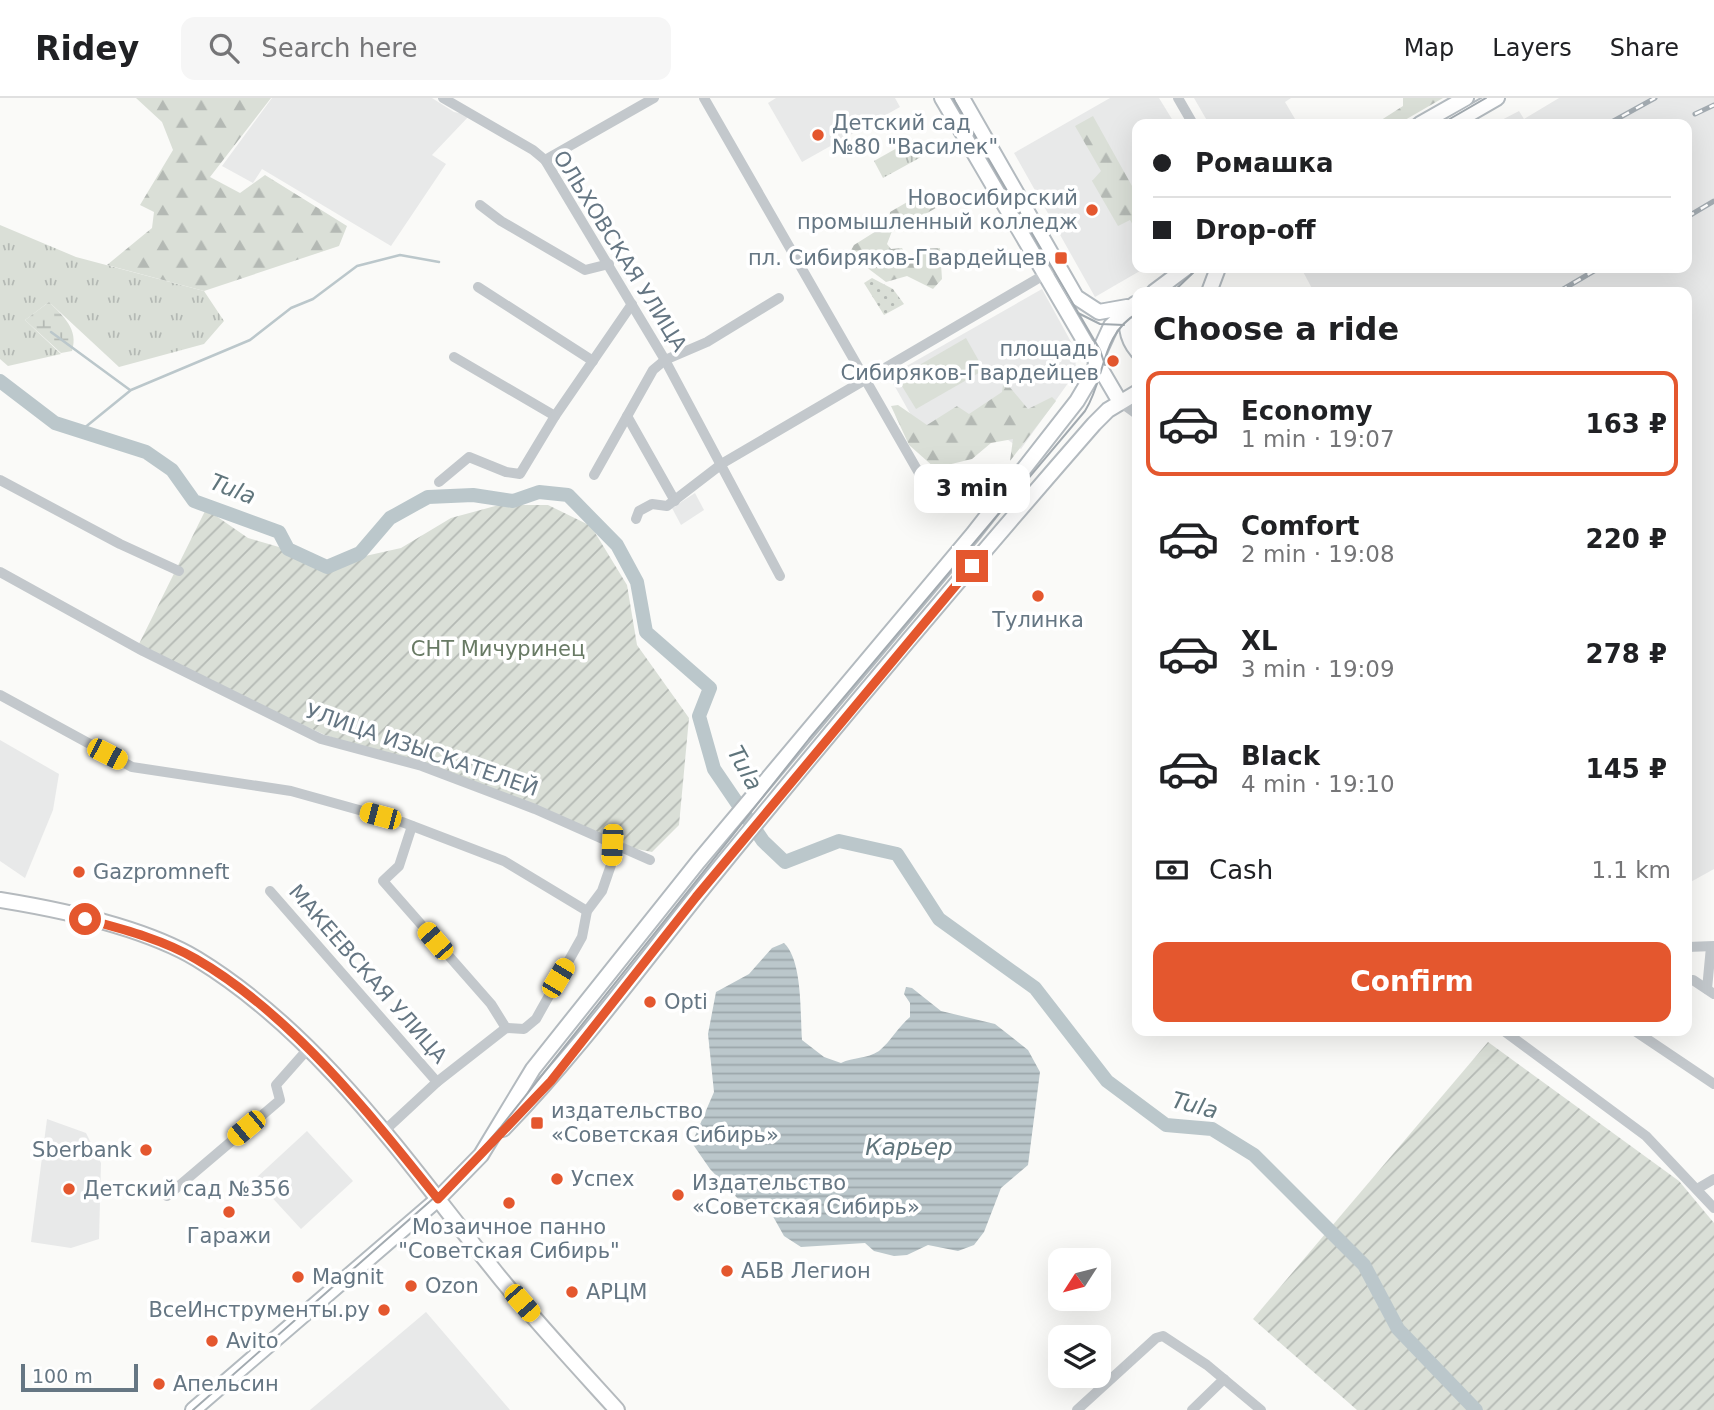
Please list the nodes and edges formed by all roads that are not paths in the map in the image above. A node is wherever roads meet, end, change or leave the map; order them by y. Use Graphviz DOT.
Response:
graph roads {
  1 [pos="443,98"];
  2 [pos="654,98"];
  3 [pos="704,98"];
  4 [pos="942,98"];
  5 [pos="962,98"];
  6 [pos="1178,98"];
  7 [pos="1466,98"];
  8 [pos="1497,98"];
  9 [pos="1474,112"];
  10 [pos="1190,119"];
  11 [pos="1429,119"];
  12 [pos="1461,119"];
  13 [pos="545,160"];
  14 [pos="480,205"];
  15 [pos="609,264"];
  16 [pos="1059,266"];
  17 [pos="1180,273"];
  18 [pos="1044,275"];
  19 [pos="478,287"];
  20 [pos="1161,287"];
  21 [pos="779,298"];
  22 [pos="632,304"];
  23 [pos="1132,305"];
  24 [pos="1132,306"];
  25 [pos="1132,308"];
  26 [pos="1132,343"];
  27 [pos="454,356"];
  28 [pos="593,360"];
  29 [pos="665,360"];
  30 [pos="1096,364"];
  31 [pos="865,378"];
  32 [pos="1132,394"];
  33 [pos="1120,401"];
  34 [pos="1132,410"];
  35 [pos="555,415"];
  36 [pos="627,416"];
  37 [pos="723,464"];
  38 [pos="594,475"];
  39 [pos="0,480"];
  40 [pos="439,482"];
  41 [pos="931,494"];
  42 [pos="676,501"];
  43 [pos="636,519"];
  44 [pos="179,571"];
  45 [pos="0,572"];
  46 [pos="780,576"];
  47 [pos="0,695"];
  48 [pos="412,826"];
  49 [pos="612,845"];
  50 [pos="650,860"];
  51 [pos="270,891"];
  52 [pos="0,900"];
  53 [pos="587,911"];
  54 [pos="1692,947"];
  55 [pos="1712,947"];
  56 [pos="1693,980"];
  57 [pos="1710,991"];
  58 [pos="506,1028"];
  59 [pos="1511,1036"];
  60 [pos="1642,1036"];
  61 [pos="307,1050"];
  62 [pos="437,1082"];
  63 [pos="1714,1084"];
  64 [pos="382,1133"];
  65 [pos="488,1145"];
  66 [pos="1714,1179"];
  67 [pos="1697,1189"];
  68 [pos="167,1196"];
  69 [pos="438,1199"];
  70 [pos="1714,1208"];
  71 [pos="1224,1379"];
  72 [pos="193,1410"];
  73 [pos="617,1410"];
  74 [pos="1077,1410"];
  75 [pos="1192,1410"];
  76 [pos="1261,1410"];
  1 -- 13 [label="street, ОЛЬХОВСКАЯ УЛИЦА"];
  2 -- 13 [label="street"];
  3 -- 31 [label="street"];
  4 -- 18 [label="main road"];
  5 -- 16 [label="main road"];
  6 -- 10 [label="street"];
  7 -- 9 [label="main road"];
  7 -- 11 [label="main road"];
  8 -- 9 [label="main road"];
  9 -- 12 [label="main road"];
  13 -- 15 [label="street, ОЛЬХОВСКАЯ УЛИЦА"];
  14 -- 15 [label="street"];
  15 -- 22 [label="street, ОЛЬХОВСКАЯ УЛИЦА"];
  16 -- 18 [label="street"];
  16 -- 23 [label="main road"];
  17 -- 20 [label="main road"];
  18 -- 30 [label="main road"];
  18 -- 31 [label="street"];
  19 -- 28 [label="street"];
  21 -- 29 [label="street"];
  22 -- 28 [label="street"];
  22 -- 29 [label="street, ОЛЬХОВСКАЯ УЛИЦА"];
  24 -- 30 [label="main road"];
  25 -- 26 [label="main road"];
  27 -- 35 [label="street"];
  28 -- 35 [label="street"];
  29 -- 36 [label="street"];
  29 -- 37 [label="street, ОЛЬХОВСКАЯ УЛИЦА"];
  30 -- 33 [label="main road"];
  30 -- 65 [label="main road"];
  31 -- 37 [label="street"];
  31 -- 41 [label="street"];
  32 -- 33 [label="main road"];
  33 -- 34 [label="street"];
  33 -- 65 [label="main road"];
  35 -- 40 [label="street"];
  36 -- 38 [label="street"];
  36 -- 42 [label="street"];
  37 -- 42 [label="street"];
  37 -- 46 [label="street, ОЛЬХОВСКАЯ УЛИЦА"];
  39 -- 44 [label="street"];
  42 -- 43 [label="street"];
  45 -- 49 [label="street, УЛИЦА ИЗЫСКАТЕЛЕЙ"];
  47 -- 48 [label="street"];
  48 -- 53 [label="street"];
  48 -- 58 [label="street"];
  49 -- 50 [label="street, УЛИЦА ИЗЫСКАТЕЛЕЙ"];
  49 -- 53 [label="street, МАКЕЕВСКАЯ УЛИЦА"];
  51 -- 62 [label="street, МАКЕЕВСКАЯ УЛИЦА"];
  52 -- 61 [label="main road"];
  53 -- 58 [label="street, МАКЕЕВСКАЯ УЛИЦА"];
  54 -- 55 [label="street"];
  55 -- 57 [label="street"];
  56 -- 57 [label="street"];
  58 -- 62 [label="street, МАКЕЕВСКАЯ УЛИЦА"];
  59 -- 67 [label="street"];
  60 -- 63 [label="street"];
  61 -- 64 [label="main road"];
  61 -- 68 [label="street"];
  62 -- 64 [label="street, МАКЕЕВСКАЯ УЛИЦА"];
  64 -- 69 [label="main road"];
  65 -- 69 [label="main road"];
  66 -- 67 [label="street"];
  67 -- 70 [label="street"];
  69 -- 72 [label="main road"];
  69 -- 73 [label="main road"];
  71 -- 74 [label="street"];
  71 -- 75 [label="street"];
  71 -- 76 [label="street"];
}
